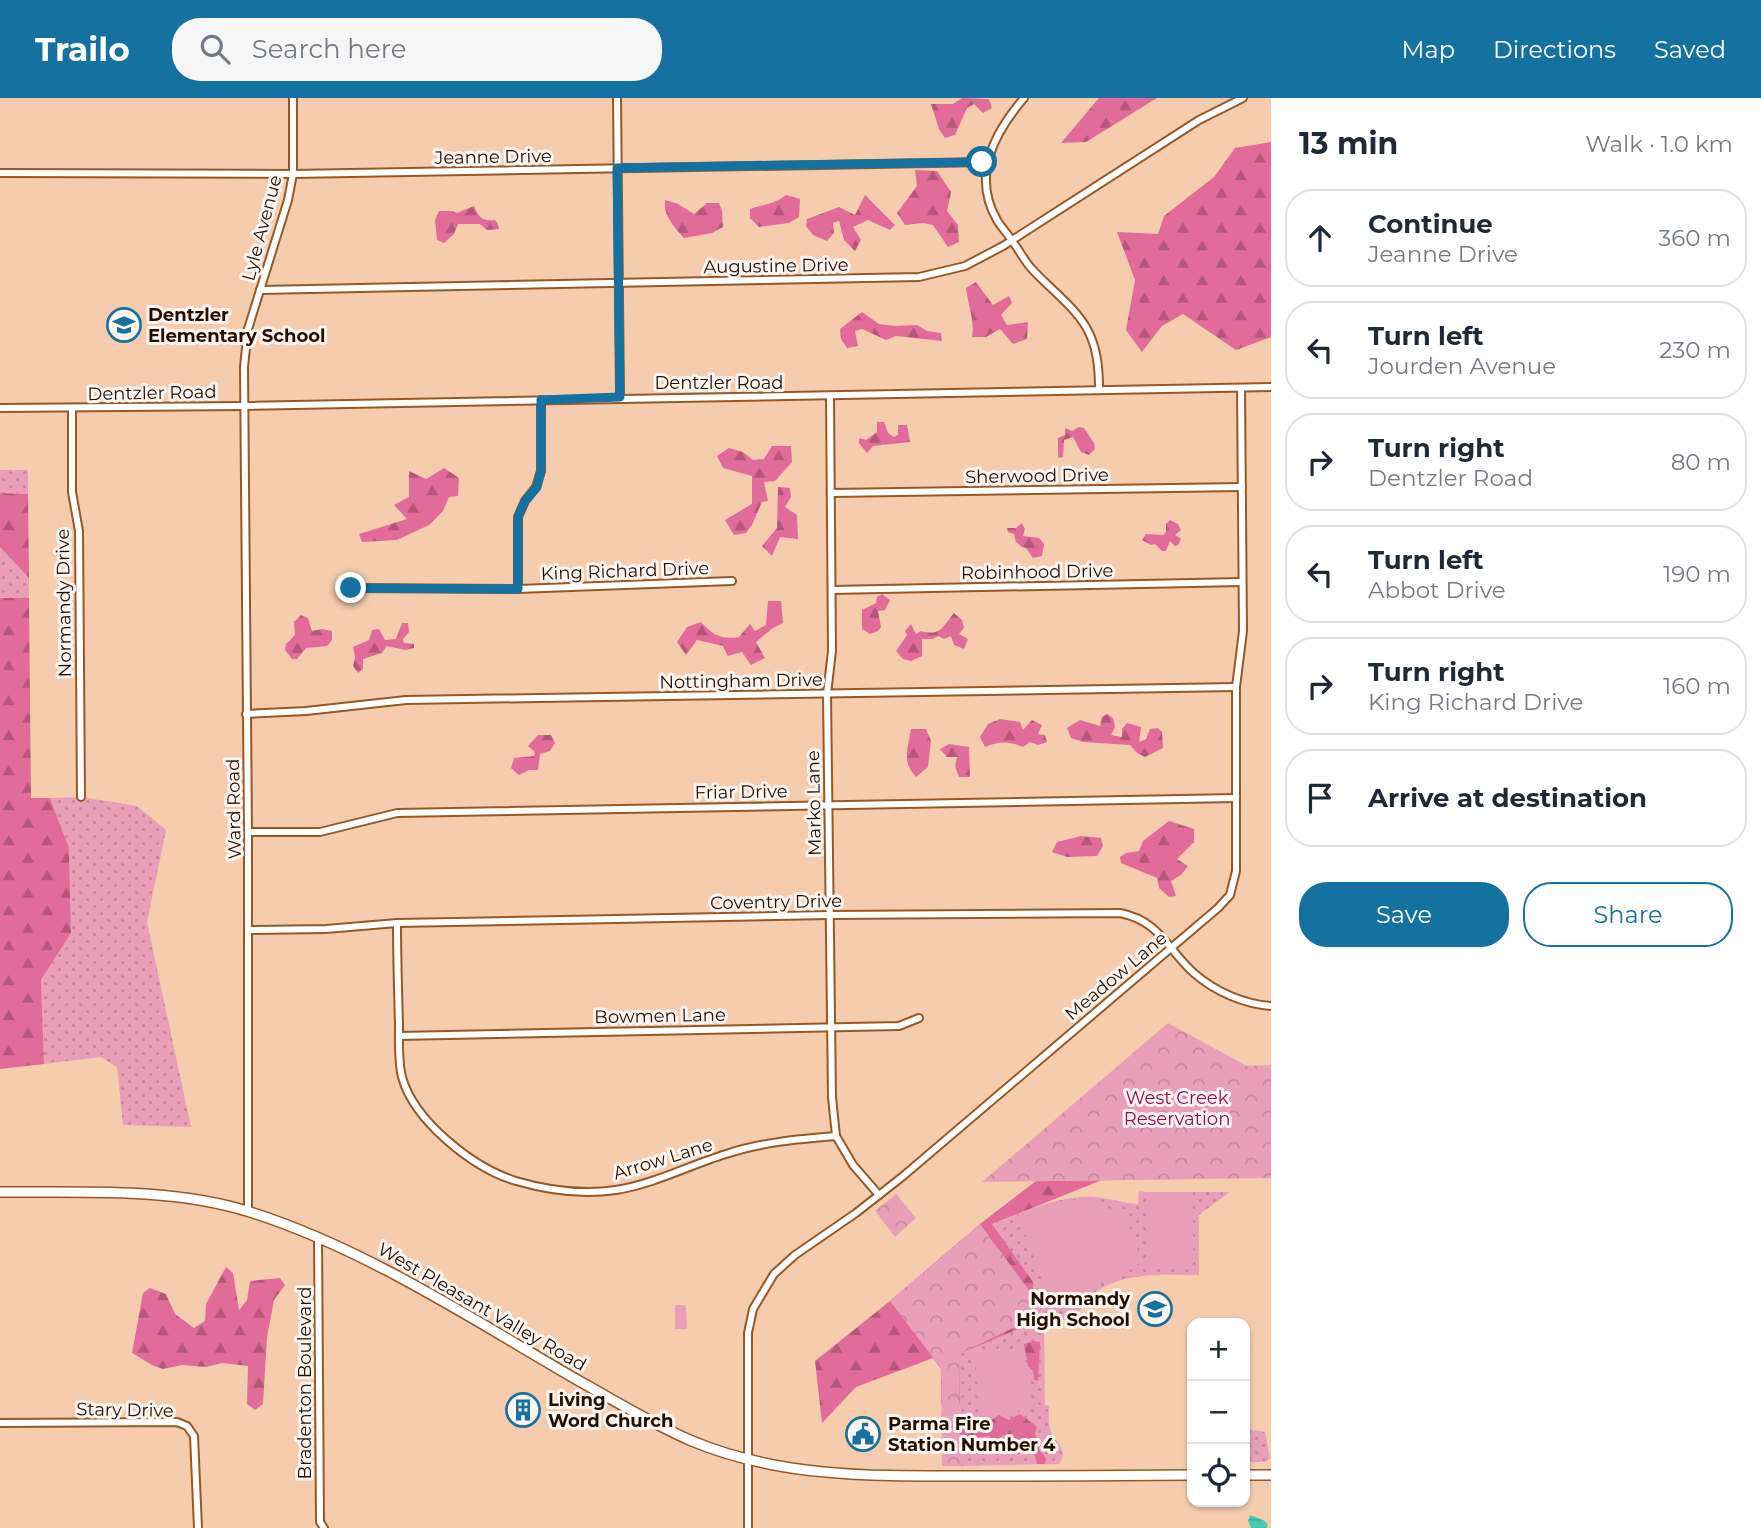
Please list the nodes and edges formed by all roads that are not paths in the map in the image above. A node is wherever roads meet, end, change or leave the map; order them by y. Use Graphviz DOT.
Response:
graph roads {
  1 [pos="292,98"];
  2 [pos="617,98"];
  3 [pos="1024,98"];
  4 [pos="1243,98"];
  5 [pos="987,162"];
  6 [pos="617,168"];
  7 [pos="0,173"];
  8 [pos="292,174"];
  9 [pos="1012,241"];
  10 [pos="619,283"];
  11 [pos="260,290"];
  12 [pos="1271,387"];
  13 [pos="1099,389"];
  14 [pos="1241,389"];
  15 [pos="830,396"];
  16 [pos="620,397"];
  17 [pos="541,400"];
  18 [pos="244,406"];
  19 [pos="0,408"];
  20 [pos="72,408"];
  21 [pos="1242,487"];
  22 [pos="831,493"];
  23 [pos="732,581"];
  24 [pos="1242,582"];
  25 [pos="351,588"];
  26 [pos="518,589"];
  27 [pos="832,590"];
  28 [pos="1236,687"];
  29 [pos="827,694"];
  30 [pos="246,714"];
  31 [pos="81,797"];
  32 [pos="1236,798"];
  33 [pos="828,804"];
  34 [pos="248,832"];
  35 [pos="830,915"];
  36 [pos="397,923"];
  37 [pos="249,930"];
  38 [pos="1172,947"];
  39 [pos="1271,1006"];
  40 [pos="919,1018"];
  41 [pos="831,1026"];
  42 [pos="399,1036"];
  43 [pos="836,1136"];
  44 [pos="0,1192"];
  45 [pos="879,1195"];
  46 [pos="248,1211"];
  47 [pos="318,1237"];
  48 [pos="0,1423"];
  49 [pos="748,1459"];
  50 [pos="1187,1475"];
  51 [pos="1250,1475"];
  52 [pos="1271,1475"];
  53 [pos="198,1528"];
  54 [pos="324,1528"];
  55 [pos="748,1528"];
  1 -- 8 [label="street, Lyle Avenue"];
  2 -- 6 [label="street"];
  3 -- 5 [label="street"];
  4 -- 9 [label="street, Augustine Drive"];
  5 -- 6 [label="street, Jeanne Drive"];
  5 -- 9 [label="street"];
  6 -- 8 [label="street, Jeanne Drive"];
  6 -- 10 [label="street"];
  7 -- 8 [label="street, Jeanne Drive"];
  8 -- 11 [label="street, Lyle Avenue"];
  9 -- 10 [label="street, Augustine Drive"];
  9 -- 13 [label="street"];
  10 -- 11 [label="street, Augustine Drive"];
  10 -- 16 [label="street"];
  11 -- 18 [label="street, Lyle Avenue"];
  12 -- 14 [label="street, Dentzler Road"];
  13 -- 14 [label="street, Dentzler Road"];
  13 -- 15 [label="street, Dentzler Road"];
  14 -- 21 [label="street, Meadow Lane"];
  15 -- 16 [label="street, Dentzler Road"];
  15 -- 22 [label="street, Marko Lane"];
  16 -- 17 [label="street, Dentzler Road"];
  17 -- 18 [label="street, Dentzler Road"];
  17 -- 26 [label="street"];
  18 -- 20 [label="street, Dentzler Road"];
  18 -- 30 [label="street, Ward Road"];
  19 -- 20 [label="street, Dentzler Road"];
  20 -- 31 [label="street, Normandy Drive"];
  21 -- 22 [label="street, Sherwood Drive"];
  21 -- 24 [label="street, Meadow Lane"];
  22 -- 27 [label="street, Marko Lane"];
  23 -- 26 [label="street, King Richard Drive"];
  24 -- 27 [label="street, Robinhood Drive"];
  24 -- 28 [label="street, Meadow Lane"];
  25 -- 26 [label="street, King Richard Drive"];
  27 -- 29 [label="street, Marko Lane"];
  28 -- 29 [label="street, Nottingham Drive"];
  28 -- 32 [label="street, Meadow Lane"];
  29 -- 30 [label="street, Nottingham Drive"];
  29 -- 33 [label="street, Marko Lane"];
  30 -- 34 [label="street, Ward Road"];
  32 -- 33 [label="street, Friar Drive"];
  32 -- 38 [label="street, Meadow Lane"];
  33 -- 34 [label="street, Friar Drive"];
  33 -- 35 [label="street, Marko Lane"];
  34 -- 37 [label="street, Ward Road"];
  35 -- 36 [label="street, Coventry Drive"];
  35 -- 38 [label="street, Coventry Drive"];
  35 -- 41 [label="street, Marko Lane"];
  36 -- 37 [label="street, Coventry Drive"];
  36 -- 42 [label="street, Arrow Lane"];
  37 -- 46 [label="street, Ward Road"];
  38 -- 39 [label="street, Coventry Drive"];
  38 -- 45 [label="street, Meadow Lane"];
  40 -- 41 [label="street, Bowmen Lane"];
  41 -- 42 [label="street, Bowmen Lane"];
  41 -- 43 [label="street, Marko Lane"];
  42 -- 43 [label="street, Arrow Lane"];
  43 -- 45 [label="street, Marko Lane"];
  44 -- 46 [label="main road, West Pleasant Valley Road"];
  45 -- 49 [label="street, Meadow Lane"];
  46 -- 47 [label="main road, West Pleasant Valley Road"];
  47 -- 49 [label="main road, West Pleasant Valley Road"];
  47 -- 54 [label="street, Bradenton Boulevard"];
  48 -- 53 [label="street, Stary Drive"];
  49 -- 50 [label="main road, West Pleasant Valley Road"];
  49 -- 55 [label="street, Meadow Lane"];
  51 -- 52 [label="main road"];
}
